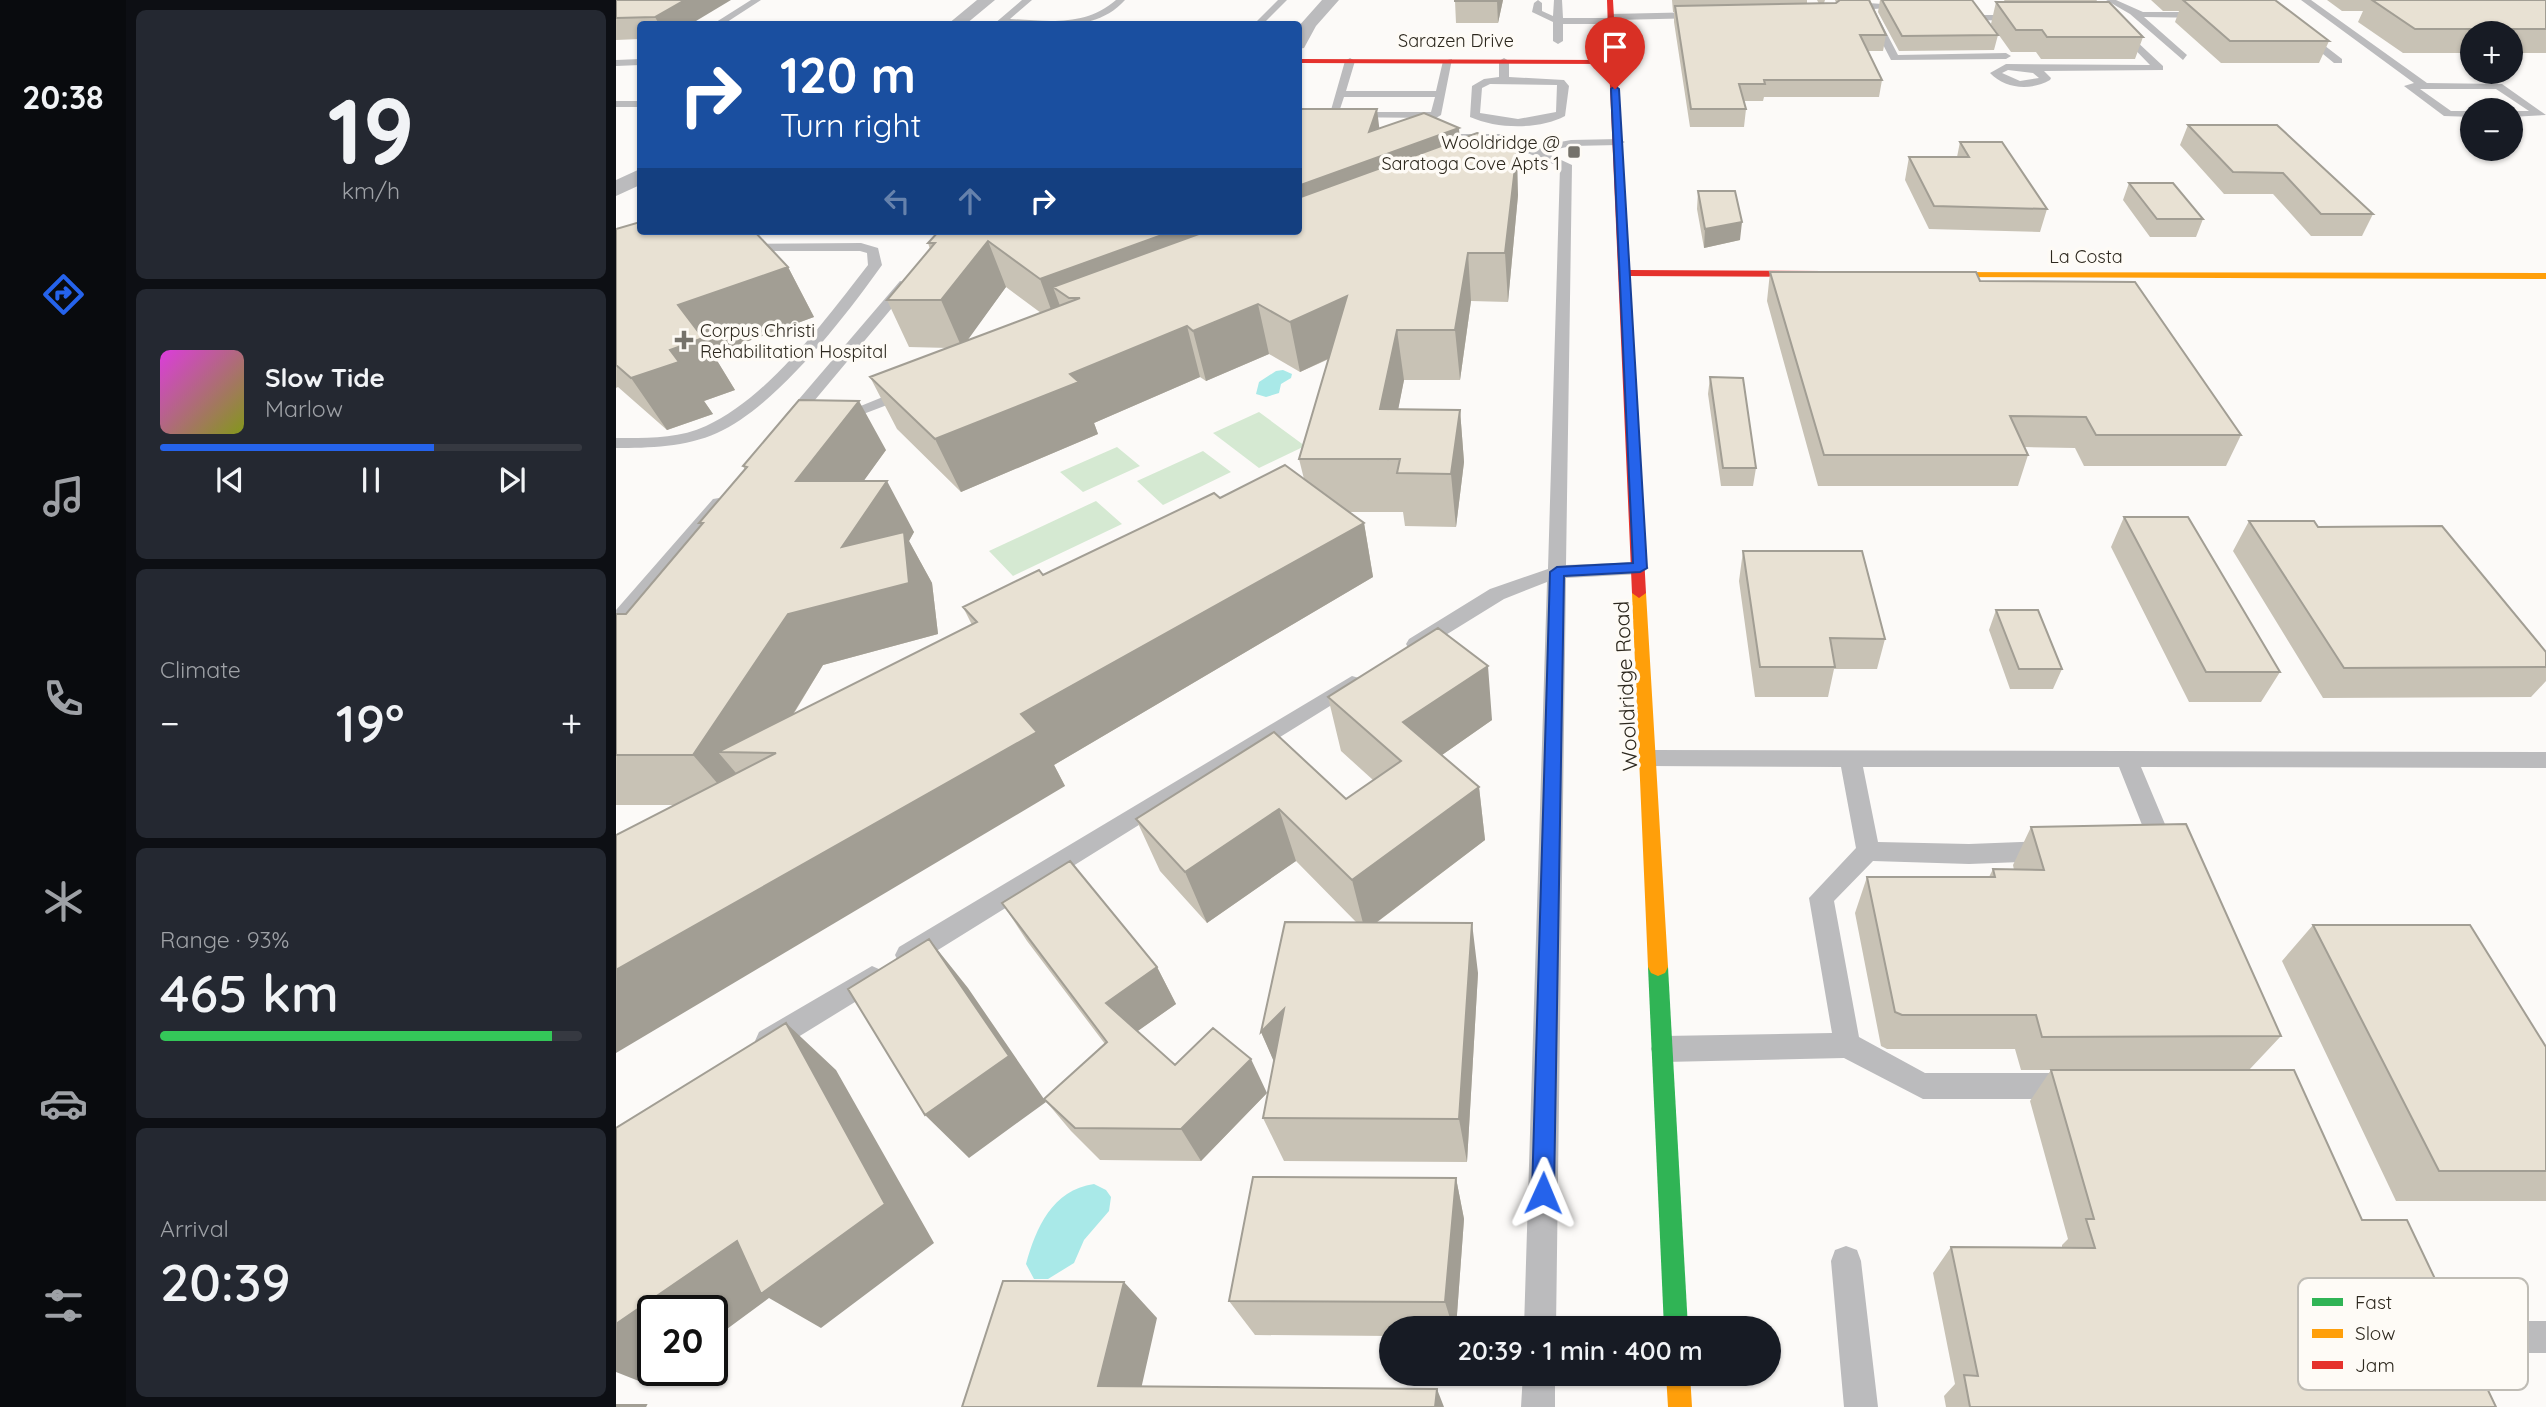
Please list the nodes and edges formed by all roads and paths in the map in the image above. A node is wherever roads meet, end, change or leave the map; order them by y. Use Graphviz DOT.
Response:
graph roads {
  1 [pos="757,0"];
  2 [pos="987,0"];
  3 [pos="1028,0"];
  4 [pos="1121,0"];
  5 [pos="1283,0"];
  6 [pos="1331,0"];
  7 [pos="1558,0"];
  8 [pos="2110,0"];
  9 [pos="2305,0"];
  10 [pos="1538,3"];
  11 [pos="1965,4"];
  12 [pos="1919,6"];
  13 [pos="1611,13"];
  14 [pos="2134,13"];
  15 [pos="1720,15"];
  16 [pos="2214,15"];
  17 [pos="2350,16"];
  18 [pos="1979,18"];
  19 [pos="2031,18"];
  20 [pos="2109,18"];
  21 [pos="2331,18"];
  22 [pos="2310,20"];
  23 [pos="723,21"];
  24 [pos="960,21"];
  25 [pos="1004,21"];
  26 [pos="1087,21"];
  27 [pos="1261,21"];
  28 [pos="1558,21"];
  29 [pos="1986,28"];
  30 [pos="2296,28"];
  31 [pos="1302,37"];
  32 [pos="1558,41"];
  33 [pos="1999,47"];
  34 [pos="2006,56"];
  35 [pos="2183,57"];
  36 [pos="1302,61"];
  37 [pos="1350,61"];
  38 [pos="1448,61"];
  39 [pos="1504,61"];
  40 [pos="2338,61"];
  41 [pos="637,62"];
  42 [pos="1614,62"];
  43 [pos="616,63"];
  44 [pos="2013,66"];
  45 [pos="2029,68"];
  46 [pos="1504,80"];
  47 [pos="2425,86"];
  48 [pos="1340,94"];
  49 [pos="1441,94"];
  50 [pos="616,104"];
  51 [pos="637,104"];
  52 [pos="2460,114"];
  53 [pos="2523,115"];
  54 [pos="2543,116"];
  55 [pos="1419,137"];
  56 [pos="1619,142"];
  57 [pos="1535,149"];
  58 [pos="1508,159"];
  59 [pos="727,247"];
  60 [pos="915,272"];
  61 [pos="1626,273"];
  62 [pos="1833,274"];
  63 [pos="1903,274"];
  64 [pos="2546,276"];
  65 [pos="923,385"];
  66 [pos="820,426"];
  67 [pos="776,435"];
  68 [pos="616,443"];
  69 [pos="732,488"];
  70 [pos="1640,568"];
  71 [pos="1557,572"];
  72 [pos="616,624"];
  73 [pos="1402,653"];
  74 [pos="1366,674"];
  75 [pos="1649,758"];
  76 [pos="1850,758"];
  77 [pos="2126,758"];
  78 [pos="2546,760"];
  79 [pos="2136,848"];
  80 [pos="1868,851"];
  81 [pos="2066,851"];
  82 [pos="1847,1045"];
  83 [pos="1664,1049"];
  84 [pos="747,1055"];
  85 [pos="2100,1086"];
  86 [pos="1846,1261"];
  87 [pos="1540,1316"];
  88 [pos="1675,1316"];
  89 [pos="2528,1337"];
  90 [pos="2546,1337"];
  91 [pos="1539,1386"];
  92 [pos="1679,1386"];
  93 [pos="1538,1407"];
  94 [pos="1680,1407"];
  95 [pos="1861,1407"];
  1 -- 23 [label="lane"];
  2 -- 24 [label="street"];
  3 -- 25 [label="lane"];
  4 -- 26 [label="lane"];
  5 -- 27 [label="lane"];
  6 -- 31 [label="street"];
  7 -- 28 [label="lane"];
  8 -- 14 [label="lane"];
  9 -- 21 [label="lane"];
  10 -- 28 [label="lane"];
  11 -- 18 [label="lane"];
  12 -- 34 [label="lane"];
  13 -- 15 [label="lane"];
  13 -- 28 [label="lane"];
  13 -- 42 [label="main road, Wooldridge Road"];
  14 -- 16 [label="lane"];
  14 -- 35 [label="lane"];
  17 -- 21 [label="lane"];
  18 -- 19 [label="lane"];
  18 -- 29 [label="lane"];
  20 -- 45 [label="lane"];
  21 -- 22 [label="lane"];
  21 -- 47 [label="lane"];
  28 -- 32 [label="lane"];
  30 -- 40 [label="lane"];
  33 -- 34 [label="lane"];
  34 -- 44 [label="lane"];
  36 -- 37 [label="main road, Sarazen Drive"];
  37 -- 38 [label="main road, Sarazen Drive"];
  37 -- 48 [label="lane"];
  38 -- 39 [label="main road, Sarazen Drive"];
  38 -- 49 [label="lane"];
  39 -- 42 [label="main road, Sarazen Drive"];
  39 -- 46 [label="lane"];
  41 -- 43 [label="lane"];
  42 -- 56 [label="main road, Wooldridge Road"];
  44 -- 45 [label="lane"];
  44 -- 45 [label="lane"];
  46 -- 46 [label="lane"];
  47 -- 52 [label="lane"];
  47 -- 54 [label="lane"];
  48 -- 49 [label="lane"];
  48 -- 49 [label="lane"];
  50 -- 51 [label="lane"];
  53 -- 54 [label="lane"];
  55 -- 57 [label="lane"];
  56 -- 57 [label="lane"];
  56 -- 61 [label="main road, Wooldridge Road"];
  57 -- 58 [label="lane"];
  57 -- 71 [label="lane"];
  59 -- 68 [label="lane"];
  60 -- 67 [label="lane"];
  61 -- 62 [label="main road"];
  61 -- 70 [label="main road, Wooldridge Road"];
  63 -- 64 [label="main road, La Costa"];
  65 -- 66 [label="lane"];
  69 -- 72 [label="lane"];
  70 -- 71 [label="lane"];
  70 -- 75 [label="main road, Wooldridge Road"];
  71 -- 73 [label="lane"];
  71 -- 87 [label="lane"];
  74 -- 84 [label="lane"];
  75 -- 76 [label="lane"];
  75 -- 83 [label="main road, Wooldridge Road"];
  76 -- 77 [label="lane"];
  76 -- 80 [label="lane"];
  77 -- 78 [label="lane"];
  77 -- 79 [label="lane"];
  80 -- 81 [label="lane"];
  80 -- 82 [label="lane"];
  82 -- 83 [label="lane"];
  82 -- 85 [label="lane"];
  83 -- 88 [label="main road, Wooldridge Road"];
  86 -- 95 [label="lane"];
  89 -- 90 [label="lane"];
  91 -- 93 [label="lane"];
  92 -- 94 [label="main road"];
}
